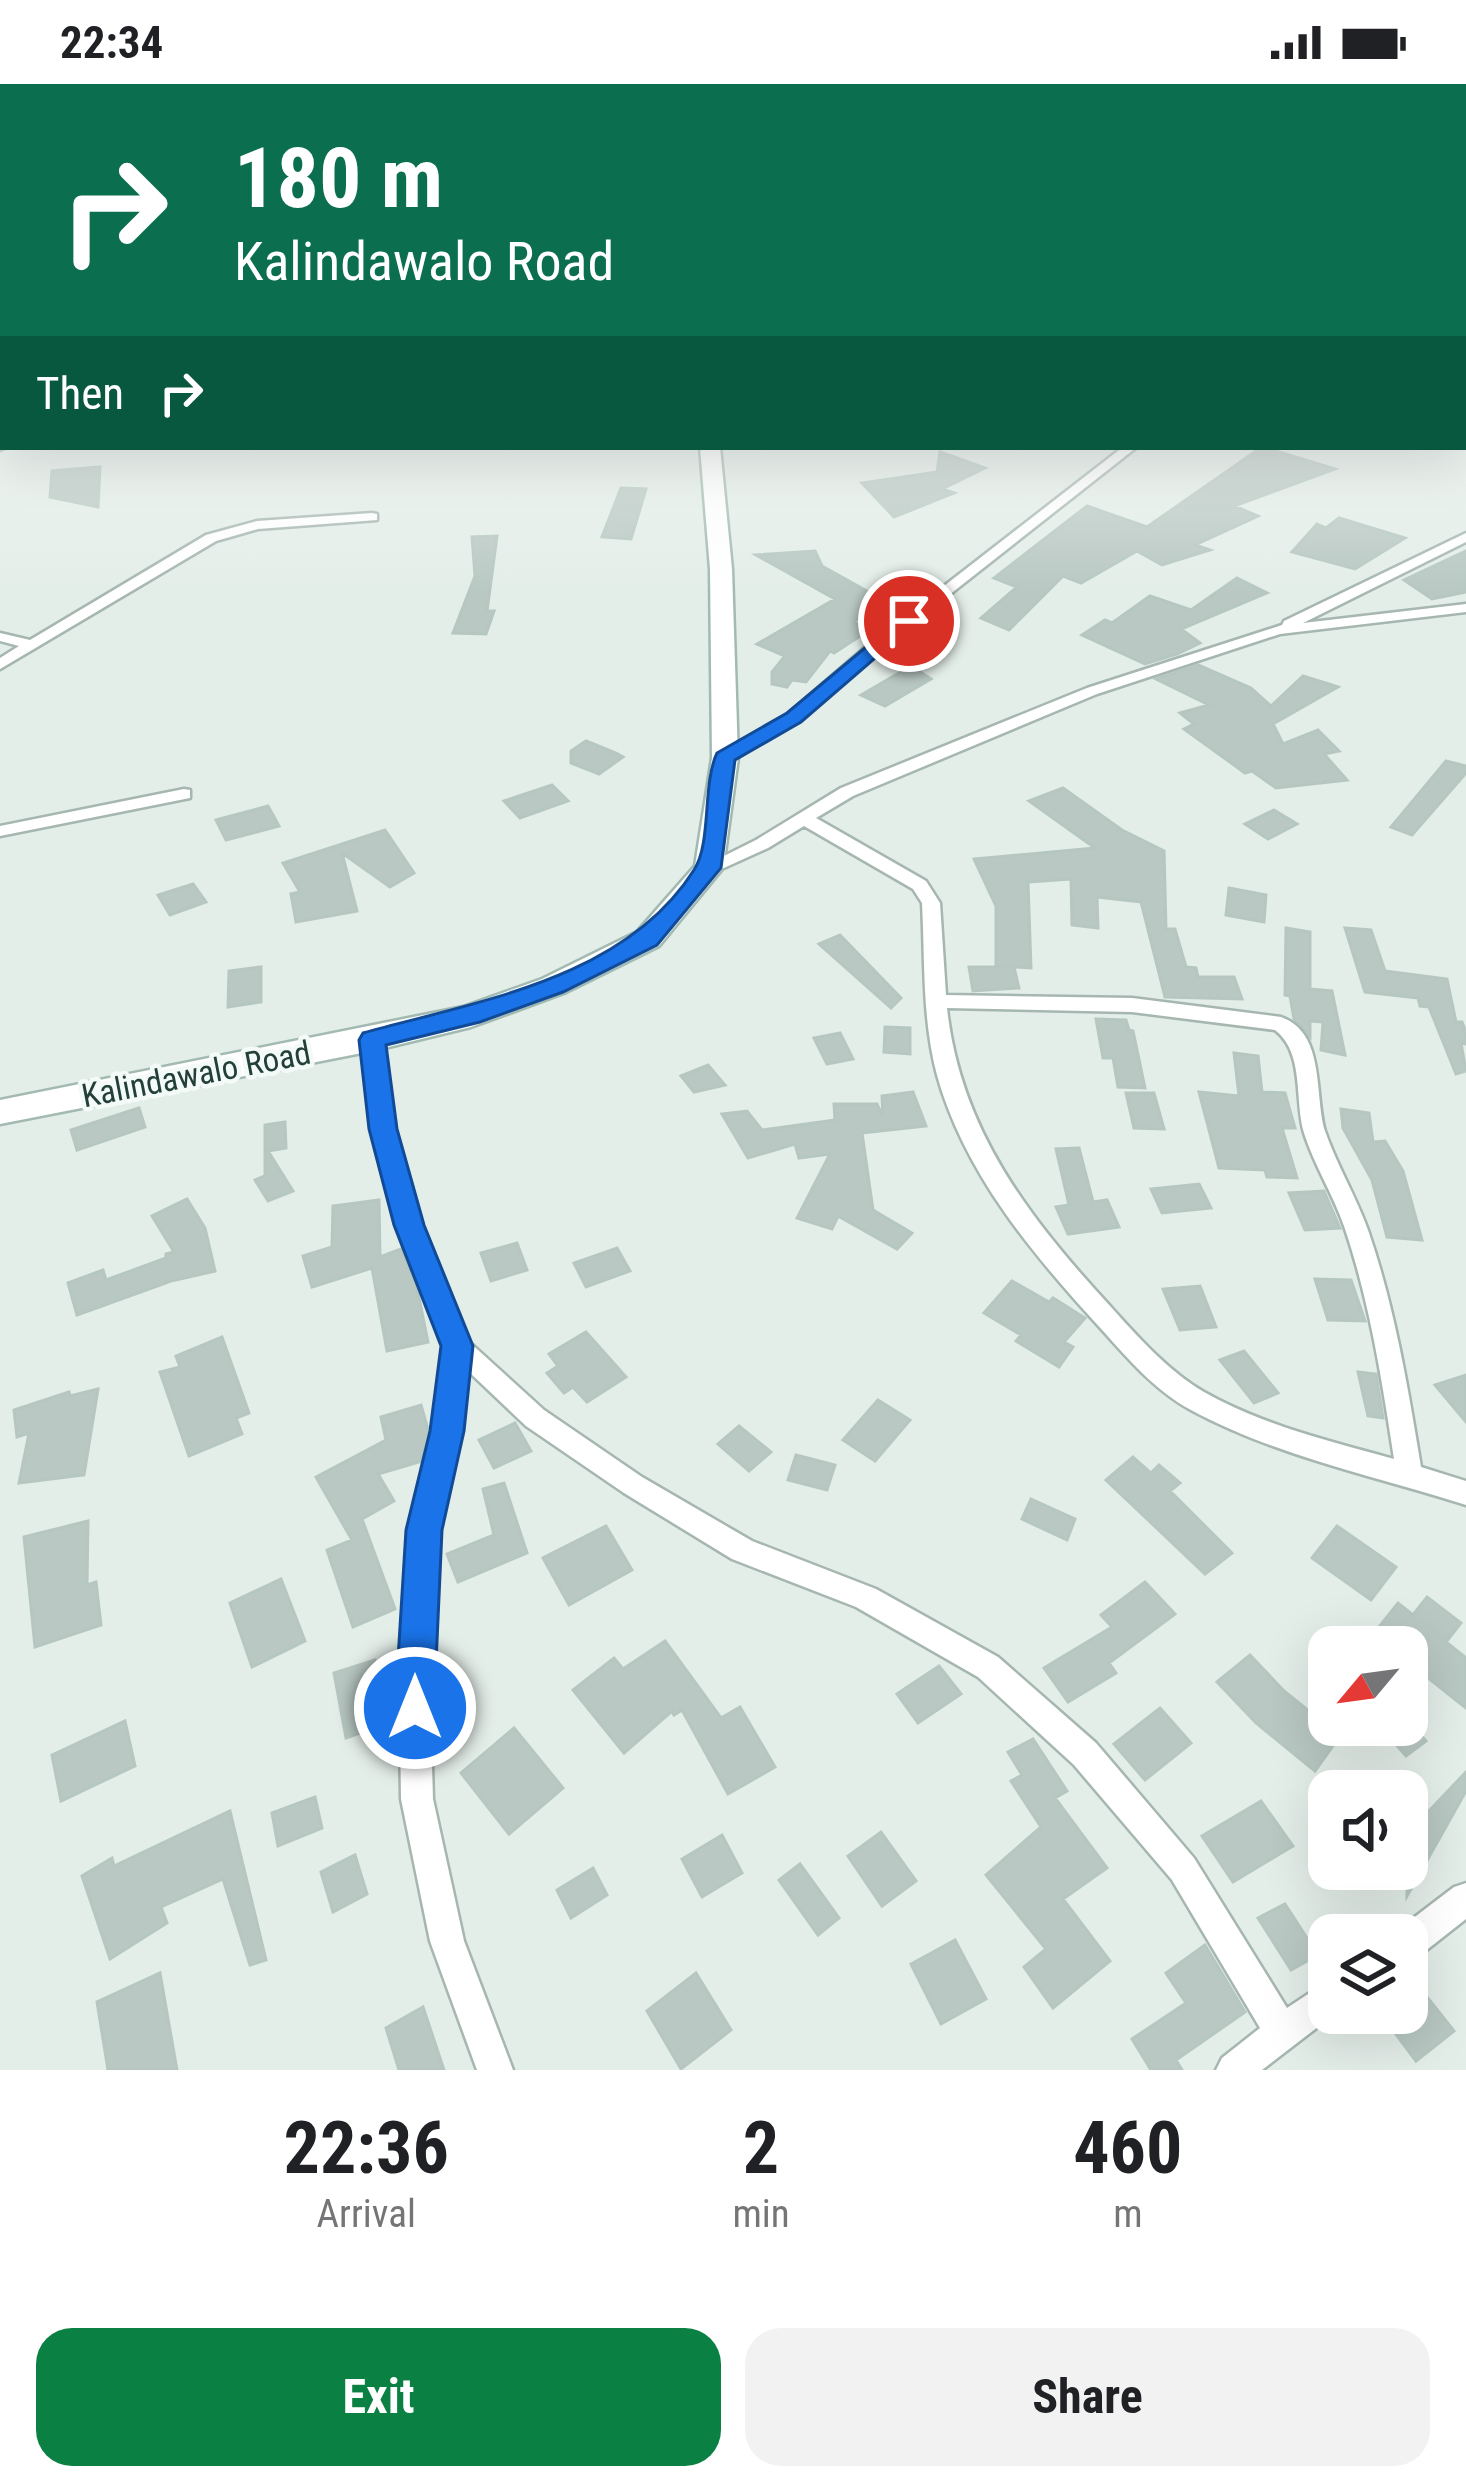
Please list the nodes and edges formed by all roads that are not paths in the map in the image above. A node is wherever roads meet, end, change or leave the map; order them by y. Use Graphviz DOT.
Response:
graph roads {
  1 [pos="710,450"];
  2 [pos="1117,450"];
  3 [pos="372,517"];
  4 [pos="1466,537"];
  5 [pos="1466,608"];
  6 [pos="1278,630"];
  7 [pos="0,637"];
  8 [pos="32,645"];
  9 [pos="0,664"];
  10 [pos="724,758"];
  11 [pos="184,794"];
  12 [pos="806,820"];
  13 [pos="0,831"];
  14 [pos="709,868"];
  15 [pos="939,1001"];
  16 [pos="372,1040"];
  17 [pos="0,1112"];
  18 [pos="457,1346"];
  19 [pos="1409,1474"];
  20 [pos="1466,1493"];
  21 [pos="1466,1899"];
  22 [pos="1428,1928"];
  23 [pos="1308,2011"];
  24 [pos="1281,2030"];
  25 [pos="495,2070"];
  26 [pos="1234,2070"];
  1 -- 10 [label="street"];
  2 -- 10 [label="street"];
  3 -- 8 [label="street"];
  4 -- 6 [label="street"];
  5 -- 6 [label="street"];
  6 -- 12 [label="street"];
  7 -- 8 [label="street"];
  8 -- 9 [label="street"];
  10 -- 14 [label="street"];
  11 -- 13 [label="street"];
  12 -- 14 [label="street"];
  12 -- 15 [label="street"];
  14 -- 16 [label="street, Kalindawalo Road"];
  15 -- 19 [label="street"];
  15 -- 19 [label="street"];
  16 -- 17 [label="street, Kalindawalo Road"];
  16 -- 18 [label="street"];
  18 -- 24 [label="street"];
  18 -- 25 [label="street"];
  19 -- 20 [label="street"];
  21 -- 22 [label="street"];
  23 -- 24 [label="street"];
  24 -- 26 [label="street"];
}
